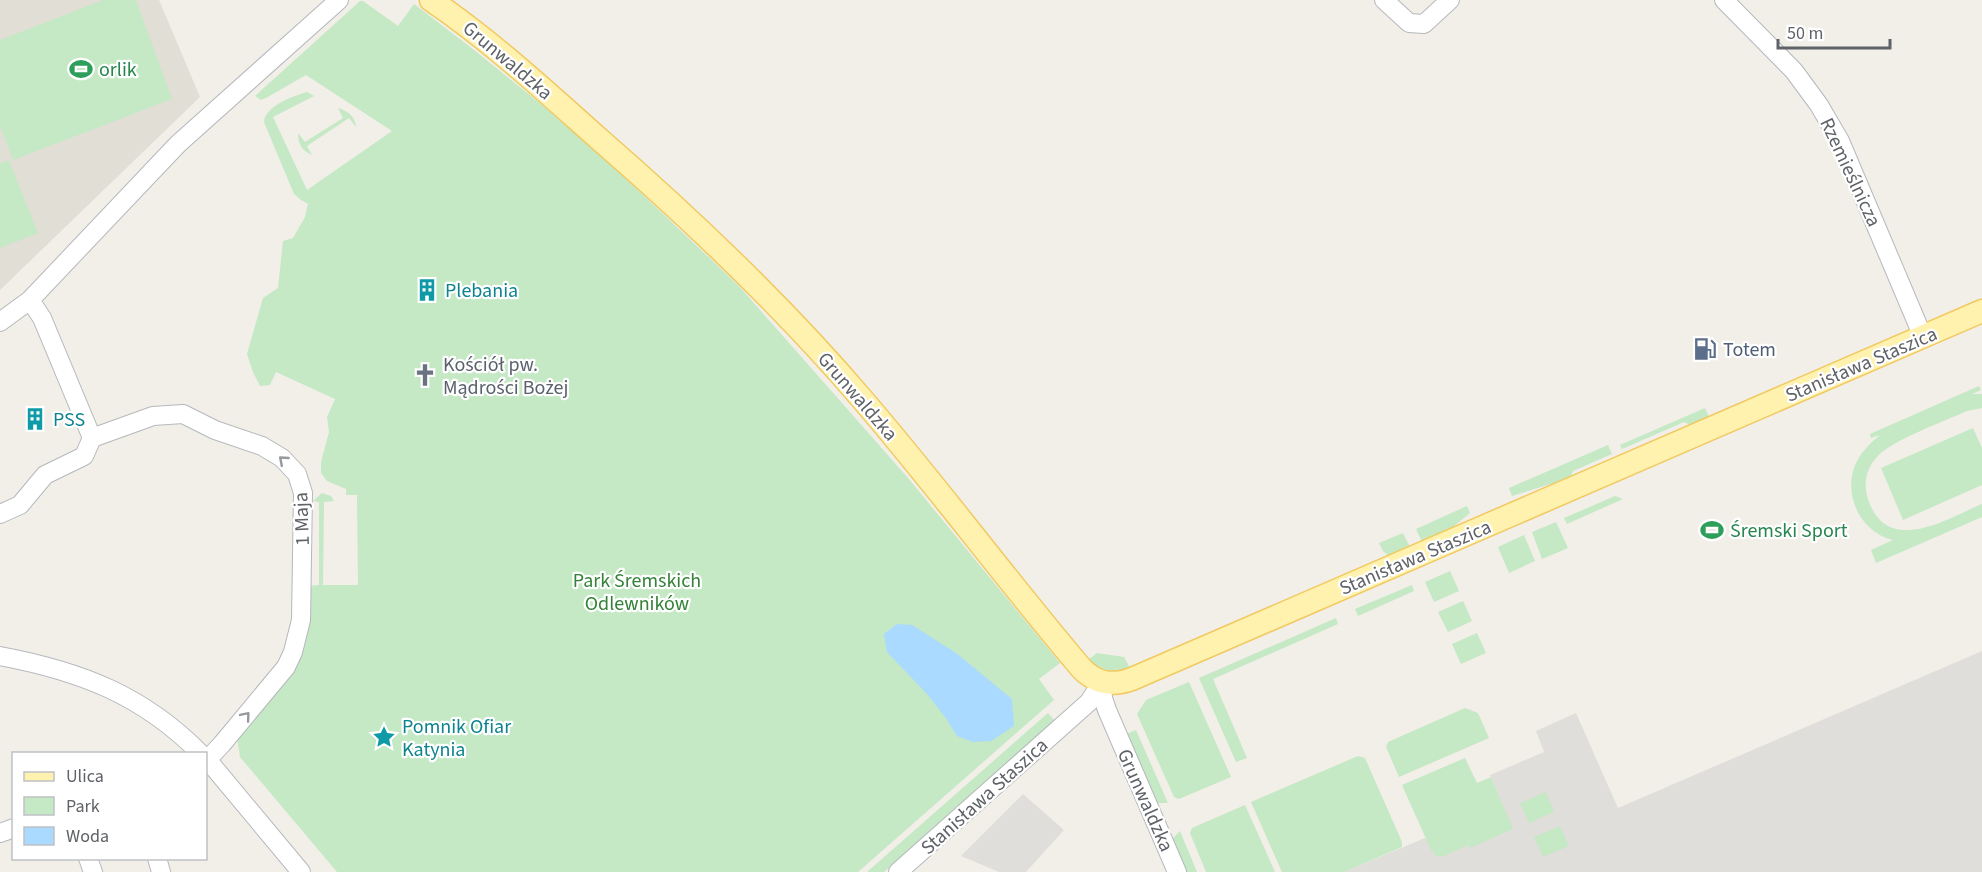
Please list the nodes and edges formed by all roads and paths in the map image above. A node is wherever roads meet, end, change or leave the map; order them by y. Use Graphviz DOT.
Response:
graph roads {
  1 [pos="339,0"];
  2 [pos="431,0"];
  3 [pos="1384,0"];
  4 [pos="1450,0"];
  5 [pos="1724,0"];
  6 [pos="30,300"];
  7 [pos="1982,311"];
  8 [pos="0,322"];
  9 [pos="1923,337"];
  10 [pos="92,438"];
  11 [pos="0,514"];
  12 [pos="0,656"];
  13 [pos="1102,682"];
  14 [pos="198,752"];
  15 [pos="207,755"];
  16 [pos="207,761"];
  17 [pos="301,872"];
  18 [pos="898,872"];
  19 [pos="1177,872"];
  1 -- 6 [label="street"];
  2 -- 13 [label="main road, Grunwaldzka"];
  3 -- 4 [label="street"];
  5 -- 9 [label="street, Rzemieślnicza"];
  6 -- 8 [label="street"];
  6 -- 10 [label="street"];
  7 -- 9 [label="main road, Stanisława Staszica"];
  9 -- 13 [label="main road, Stanisława Staszica"];
  10 -- 11 [label="street"];
  15 -- 10 [label="street, 1 Maja, one-way"];
  12 -- 14 [label="street"];
  13 -- 18 [label="street, Stanisława Staszica"];
  13 -- 19 [label="street, Grunwaldzka"];
  16 -- 17 [label="street"];
}
